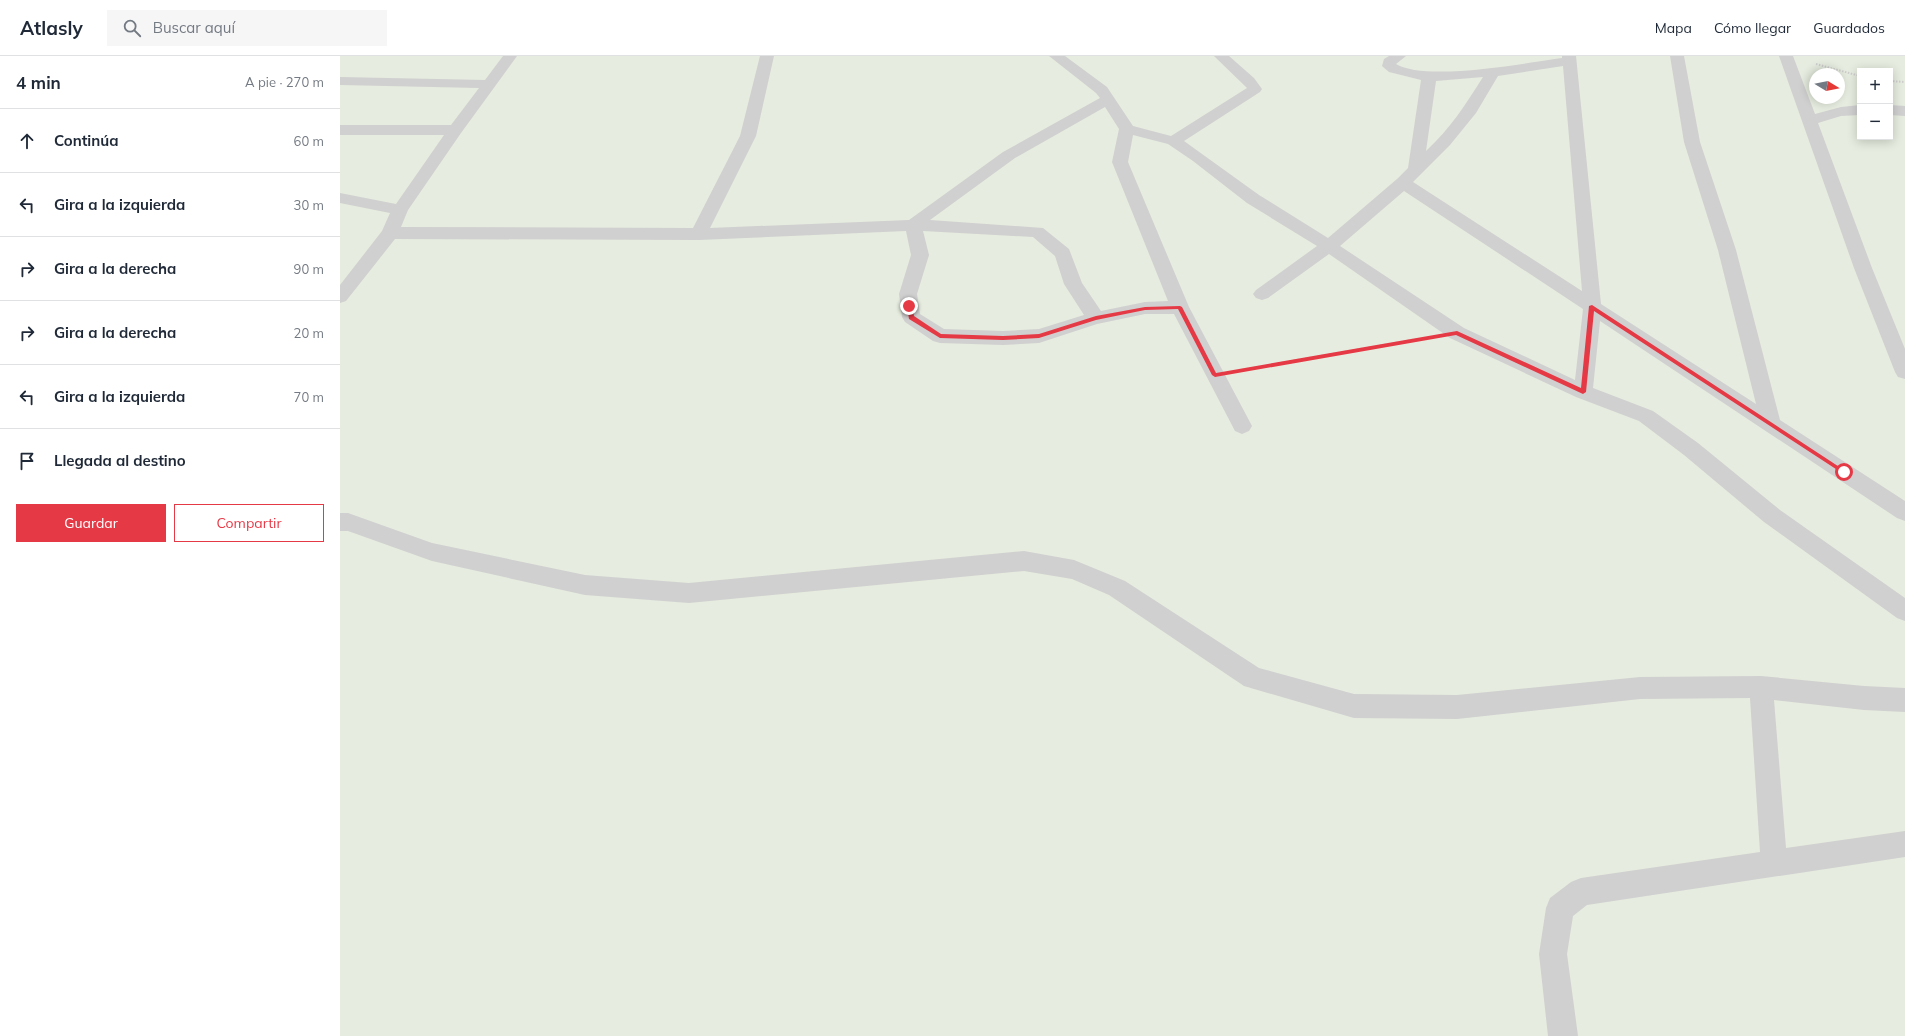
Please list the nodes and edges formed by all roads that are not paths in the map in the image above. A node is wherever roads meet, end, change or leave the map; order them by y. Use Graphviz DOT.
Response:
graph roads {
  1 [pos="510,56"];
  2 [pos="767,56"];
  3 [pos="1056,56"];
  4 [pos="1221,56"];
  5 [pos="1399,56"];
  6 [pos="1677,56"];
  7 [pos="1786,56"];
  8 [pos="1569,58"];
  9 [pos="1493,72"];
  10 [pos="1429,78"];
  11 [pos="340,81"];
  12 [pos="490,84"];
  13 [pos="1109,99"];
  14 [pos="1857,110"];
  15 [pos="1893,110"];
  16 [pos="1905,111"];
  17 [pos="1810,120"];
  18 [pos="1127,129"];
  19 [pos="340,130"];
  20 [pos="455,130"];
  21 [pos="1173,141"];
  22 [pos="1416,169"];
  23 [pos="1403,183"];
  24 [pos="340,198"];
  25 [pos="400,210"];
  26 [pos="913,225"];
  27 [pos="390,233"];
  28 [pos="699,234"];
  29 [pos="1329,246"];
  30 [pos="1262,294"];
  31 [pos="340,297"];
  32 [pos="1592,306"];
  33 [pos="1180,307"];
  34 [pos="1096,318"];
  35 [pos="1905,372"];
  36 [pos="1583,392"];
  37 [pos="1770,424"];
  38 [pos="1242,426"];
  39 [pos="1905,512"];
  40 [pos="340,522"];
  41 [pos="1905,610"];
  42 [pos="1761,687"];
  43 [pos="1905,700"];
  44 [pos="1905,844"];
  45 [pos="1774,864"];
  46 [pos="1563,1036"];
  1 -- 12 [label="street"];
  2 -- 28 [label="street"];
  3 -- 13 [label="street"];
  4 -- 21 [label="street"];
  5 -- 10 [label="street"];
  6 -- 37 [label="street"];
  7 -- 17 [label="street"];
  8 -- 9 [label="street"];
  8 -- 32 [label="street"];
  9 -- 10 [label="street"];
  9 -- 22 [label="street"];
  10 -- 22 [label="street"];
  11 -- 12 [label="street"];
  12 -- 20 [label="street"];
  13 -- 18 [label="street"];
  13 -- 26 [label="street"];
  14 -- 17 [label="street"];
  15 -- 16 [label="street"];
  17 -- 35 [label="street"];
  18 -- 21 [label="street"];
  18 -- 33 [label="street"];
  19 -- 20 [label="street"];
  20 -- 25 [label="street"];
  21 -- 29 [label="street"];
  22 -- 23 [label="street"];
  23 -- 29 [label="street"];
  23 -- 32 [label="street"];
  24 -- 25 [label="street"];
  25 -- 27 [label="street"];
  26 -- 28 [label="street"];
  26 -- 34 [label="street"];
  26 -- 34 [label="street"];
  27 -- 28 [label="street"];
  27 -- 31 [label="street"];
  29 -- 30 [label="street"];
  29 -- 36 [label="street"];
  32 -- 36 [label="street"];
  32 -- 37 [label="street"];
  33 -- 34 [label="street"];
  33 -- 38 [label="street"];
  36 -- 41 [label="street"];
  37 -- 39 [label="street"];
  40 -- 42 [label="street"];
  42 -- 43 [label="street"];
  42 -- 45 [label="street"];
  44 -- 45 [label="street"];
  45 -- 46 [label="street"];
}
